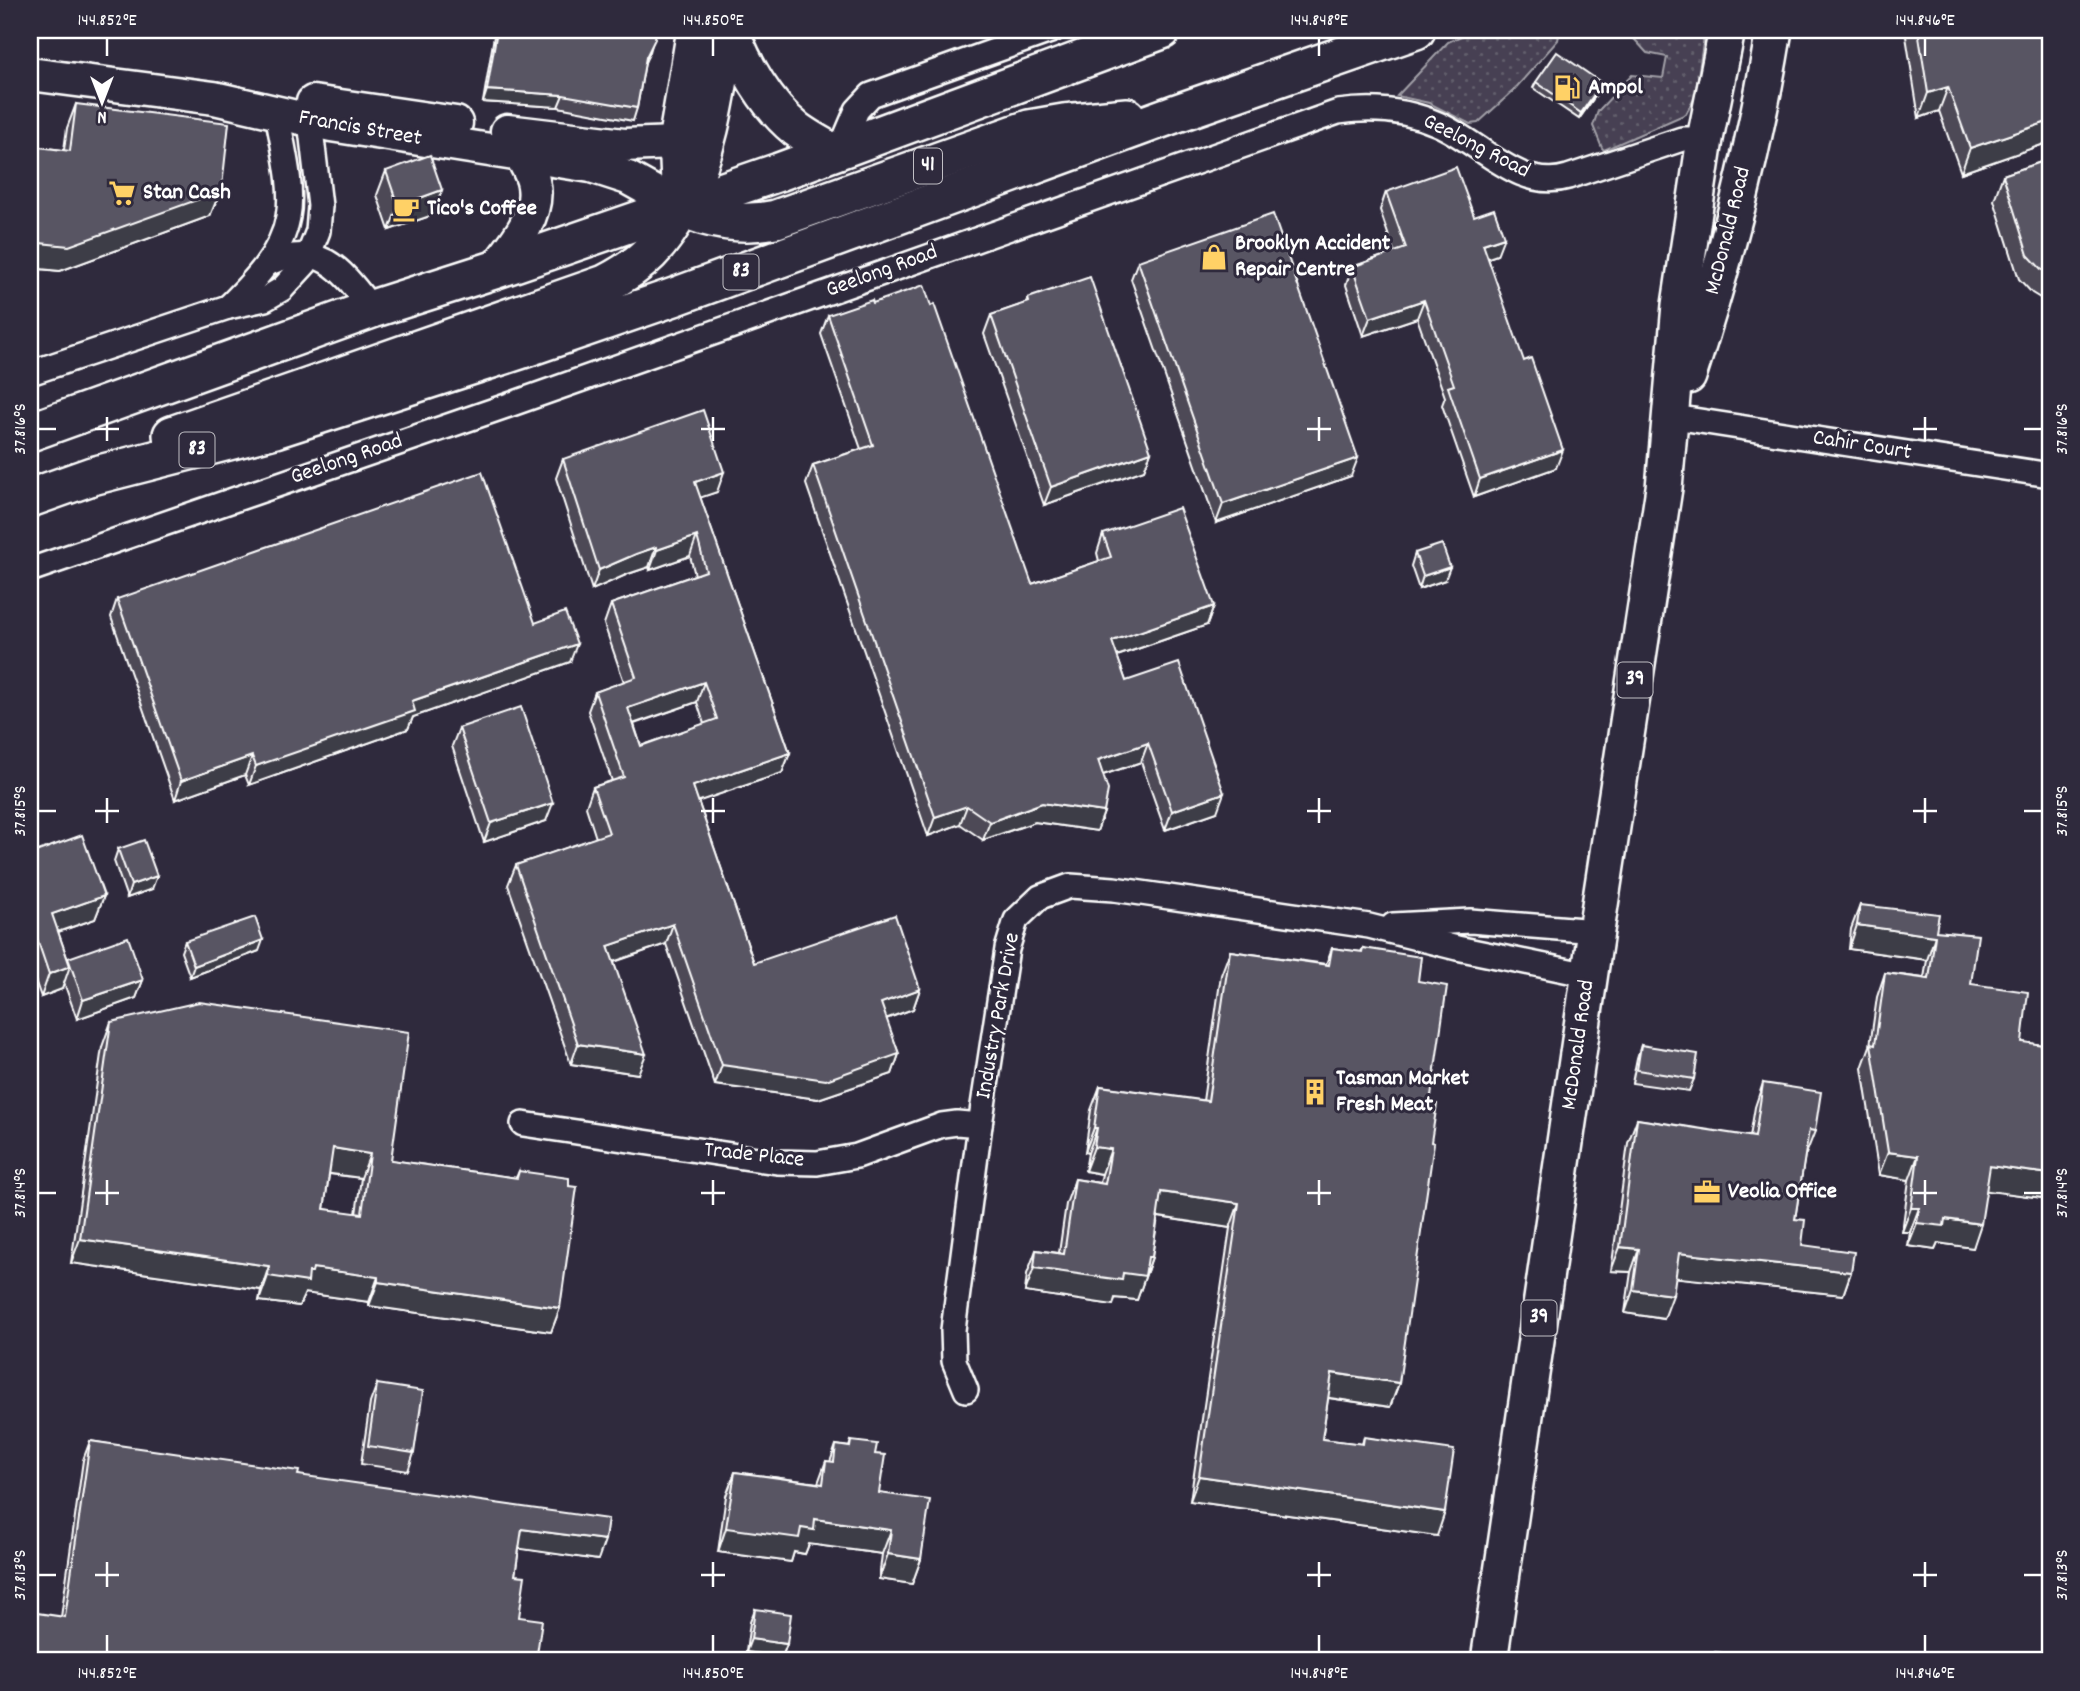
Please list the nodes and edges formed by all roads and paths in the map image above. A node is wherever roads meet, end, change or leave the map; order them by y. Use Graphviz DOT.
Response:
graph roads {
  1 [pos="695,30"];
  2 [pos="730,30"];
  3 [pos="1053,30"];
  4 [pos="1162,30"];
  5 [pos="1416,30"];
  6 [pos="1774,30"];
  7 [pos="1790,30"];
  8 [pos="1722,38"];
  9 [pos="1767,71"];
  10 [pos="30,74"];
  11 [pos="294,112"];
  12 [pos="1177,113"];
  13 [pos="465,136"];
  14 [pos="1705,138"];
  15 [pos="676,143"];
  16 [pos="1750,146"];
  17 [pos="837,151"];
  18 [pos="521,155"];
  19 [pos="682,207"];
  20 [pos="310,255"];
  21 [pos="267,264"];
  22 [pos="494,270"];
  23 [pos="228,307"];
  24 [pos="372,309"];
  25 [pos="30,373"];
  26 [pos="1672,423"];
  27 [pos="30,432"];
  28 [pos="2050,475"];
  29 [pos="92,476"];
  30 [pos="30,498"];
  31 [pos="30,556"];
  32 [pos="57,560"];
  33 [pos="30,569"];
  34 [pos="1369,926"];
  35 [pos="1596,931"];
  36 [pos="1589,975"];
  37 [pos="523,1124"];
  38 [pos="980,1125"];
  39 [pos="966,1390"];
  40 [pos="1489,1661"];
  1 -- 15 [label="main road"];
  2 -- 17 [label="main road"];
  2 -- 19 [label="main road"];
  3 -- 17 [label="street"];
  4 -- 17 [label="highway, 41"];
  5 -- 12 [label="highway, 41"];
  6 -- 9 [label="main road, McDonald Road / 39"];
  7 -- 9 [label="main road, 39"];
  8 -- 14 [label="main road, McDonald Road / 39"];
  9 -- 16 [label="main road, McDonald Road / 39"];
  10 -- 11 [label="main road"];
  11 -- 13 [label="main road"];
  11 -- 20 [label="street"];
  11 -- 21 [label="street"];
  12 -- 19 [label="highway, 41"];
  12 -- 29 [label="highway, 83"];
  13 -- 15 [label="main road"];
  13 -- 18 [label="main road"];
  14 -- 16 [label="main road"];
  14 -- 26 [label="main road, McDonald Road / 39"];
  14 -- 32 [label="street, Geelong Road"];
  15 -- 19 [label="main road"];
  16 -- 26 [label="main road, McDonald Road / 39"];
  17 -- 19 [label="highway"];
  18 -- 19 [label="main road"];
  18 -- 22 [label="main road"];
  19 -- 22 [label="highway"];
  19 -- 29 [label="highway"];
  20 -- 21 [label="street"];
  20 -- 23 [label="street"];
  20 -- 24 [label="street"];
  21 -- 23 [label="street"];
  22 -- 24 [label="highway"];
  23 -- 25 [label="street"];
  24 -- 27 [label="highway"];
  26 -- 28 [label="street, Cahir Court"];
  26 -- 35 [label="main road, McDonald Road / 39"];
  29 -- 30 [label="highway, 83"];
  31 -- 32 [label="street, Geelong Road"];
  32 -- 33 [label="street, Geelong Road"];
  34 -- 35 [label="street, Industry Park Drive"];
  34 -- 36 [label="street, Industry Park Drive"];
  34 -- 38 [label="street, Industry Park Drive"];
  35 -- 36 [label="main road, McDonald Road / 39"];
  36 -- 40 [label="main road, McDonald Road / 39"];
  37 -- 38 [label="street, Trade Place"];
  38 -- 39 [label="street, Industry Park Drive"];
}
